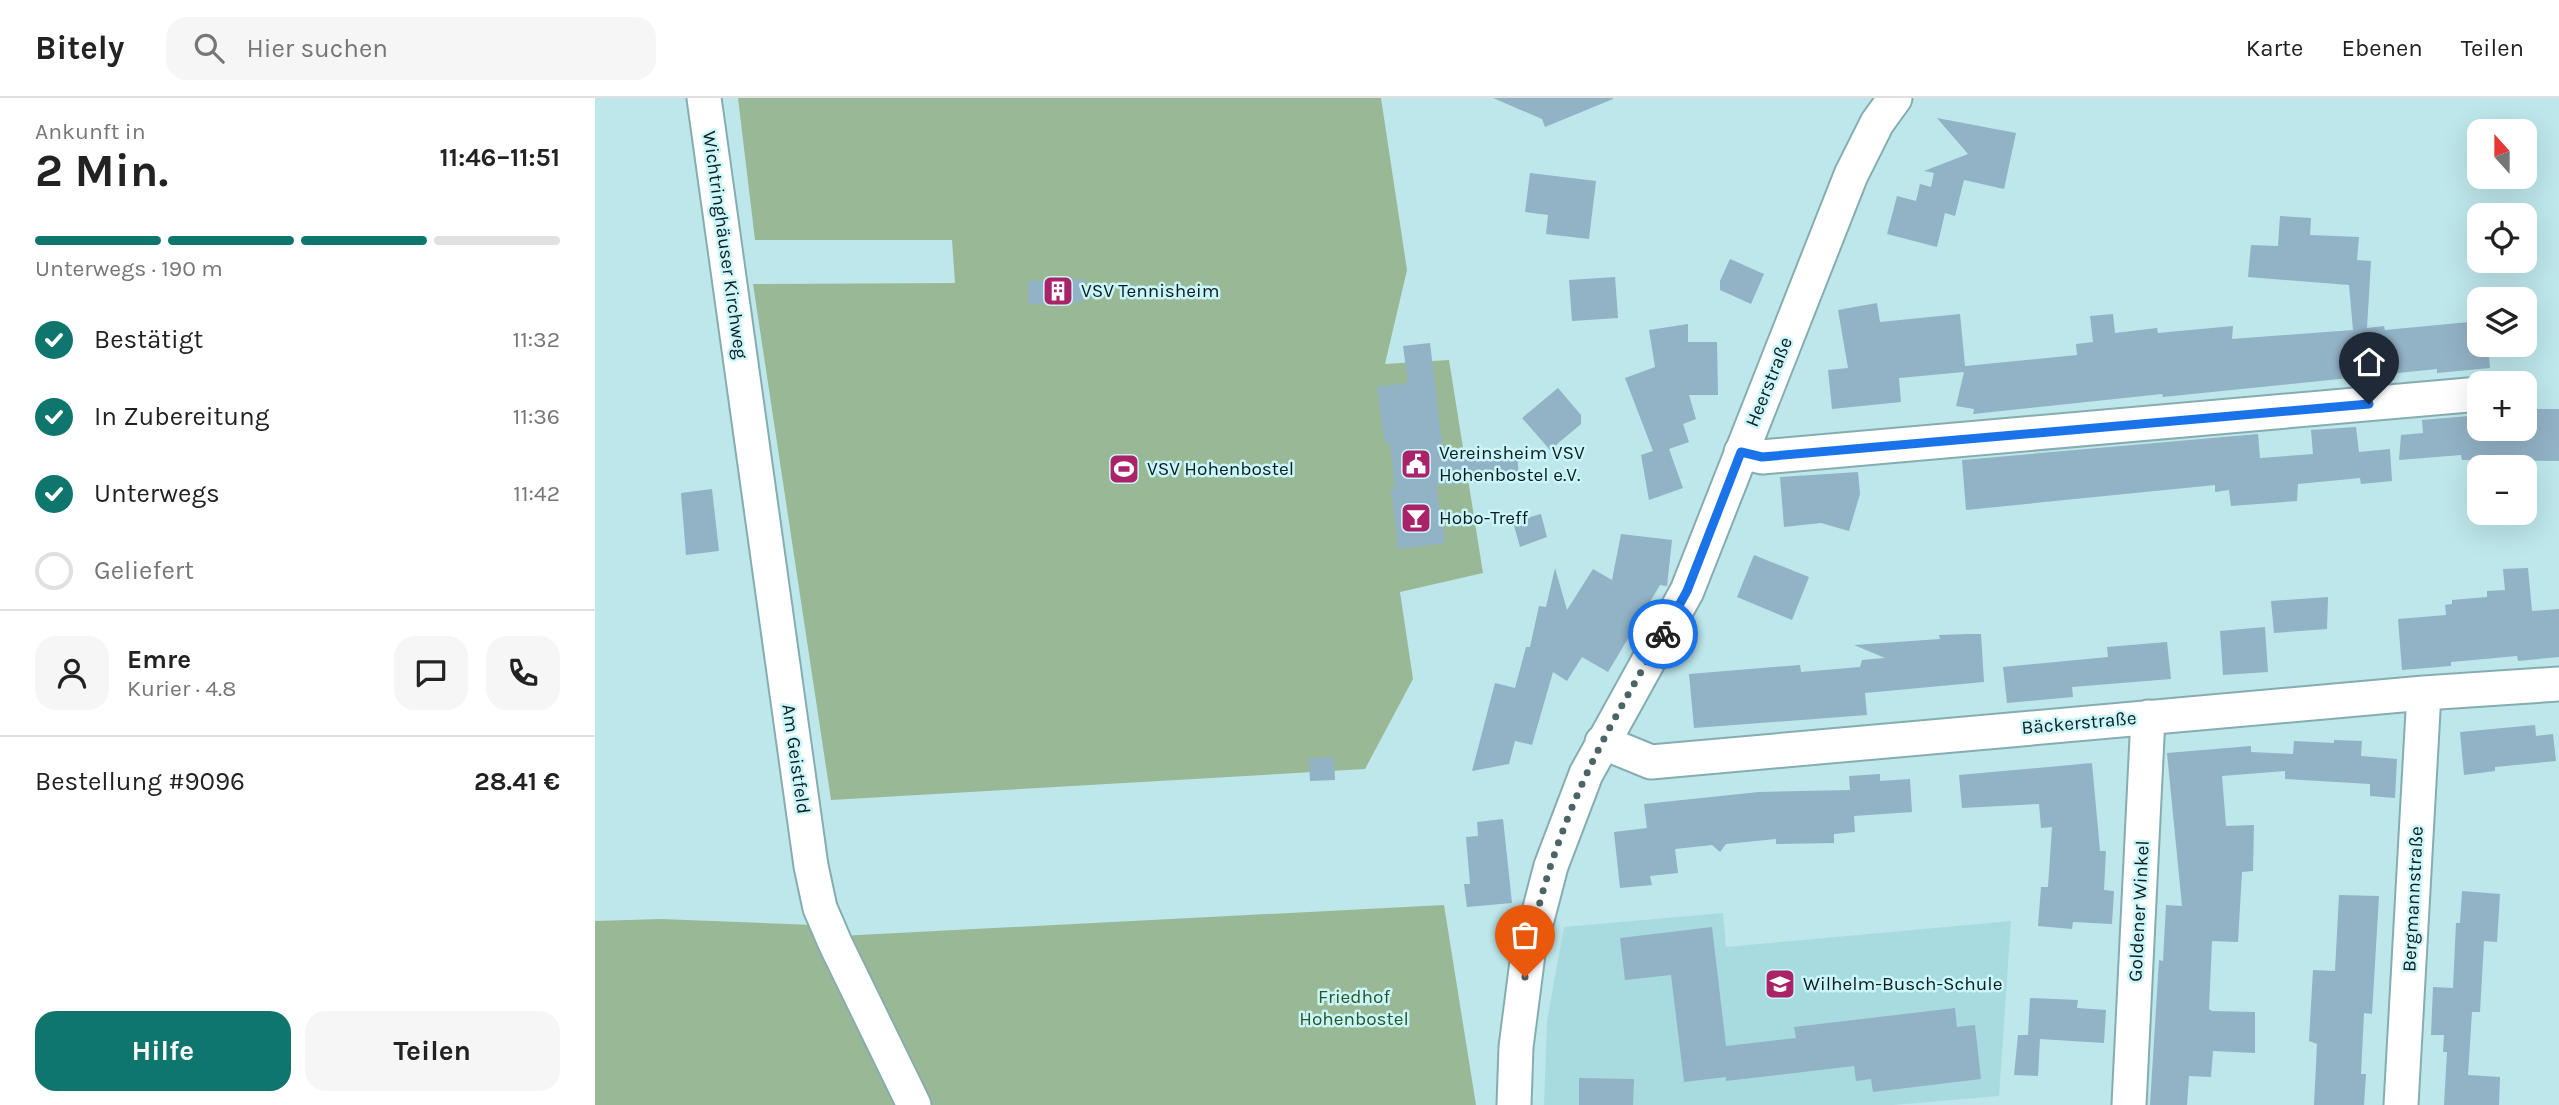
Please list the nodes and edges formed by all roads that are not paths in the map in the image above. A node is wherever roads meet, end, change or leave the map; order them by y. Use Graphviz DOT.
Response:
graph roads {
  1 [pos="704,98"];
  2 [pos="1895,98"];
  3 [pos="746,393"];
  4 [pos="2467,395"];
  5 [pos="1741,452"];
  6 [pos="2559,684"];
  7 [pos="2424,693"];
  8 [pos="2148,717"];
  9 [pos="1602,742"];
  10 [pos="914,1105"];
  11 [pos="1514,1105"];
  12 [pos="2129,1105"];
  13 [pos="2402,1105"];
  1 -- 3 [label="street, Wichtringhäuser Kirchweg"];
  2 -- 5 [label="street, Heerstraße"];
  3 -- 10 [label="street, Am Geistfeld"];
  4 -- 5 [label="street"];
  5 -- 9 [label="street, Heerstraße"];
  6 -- 7 [label="street, Bäckerstraße"];
  7 -- 8 [label="street, Bäckerstraße"];
  7 -- 13 [label="street, Bergmannstraße"];
  8 -- 9 [label="street, Bäckerstraße"];
  8 -- 12 [label="street, Goldener Winkel"];
  9 -- 11 [label="street, Heerstraße"];
}
